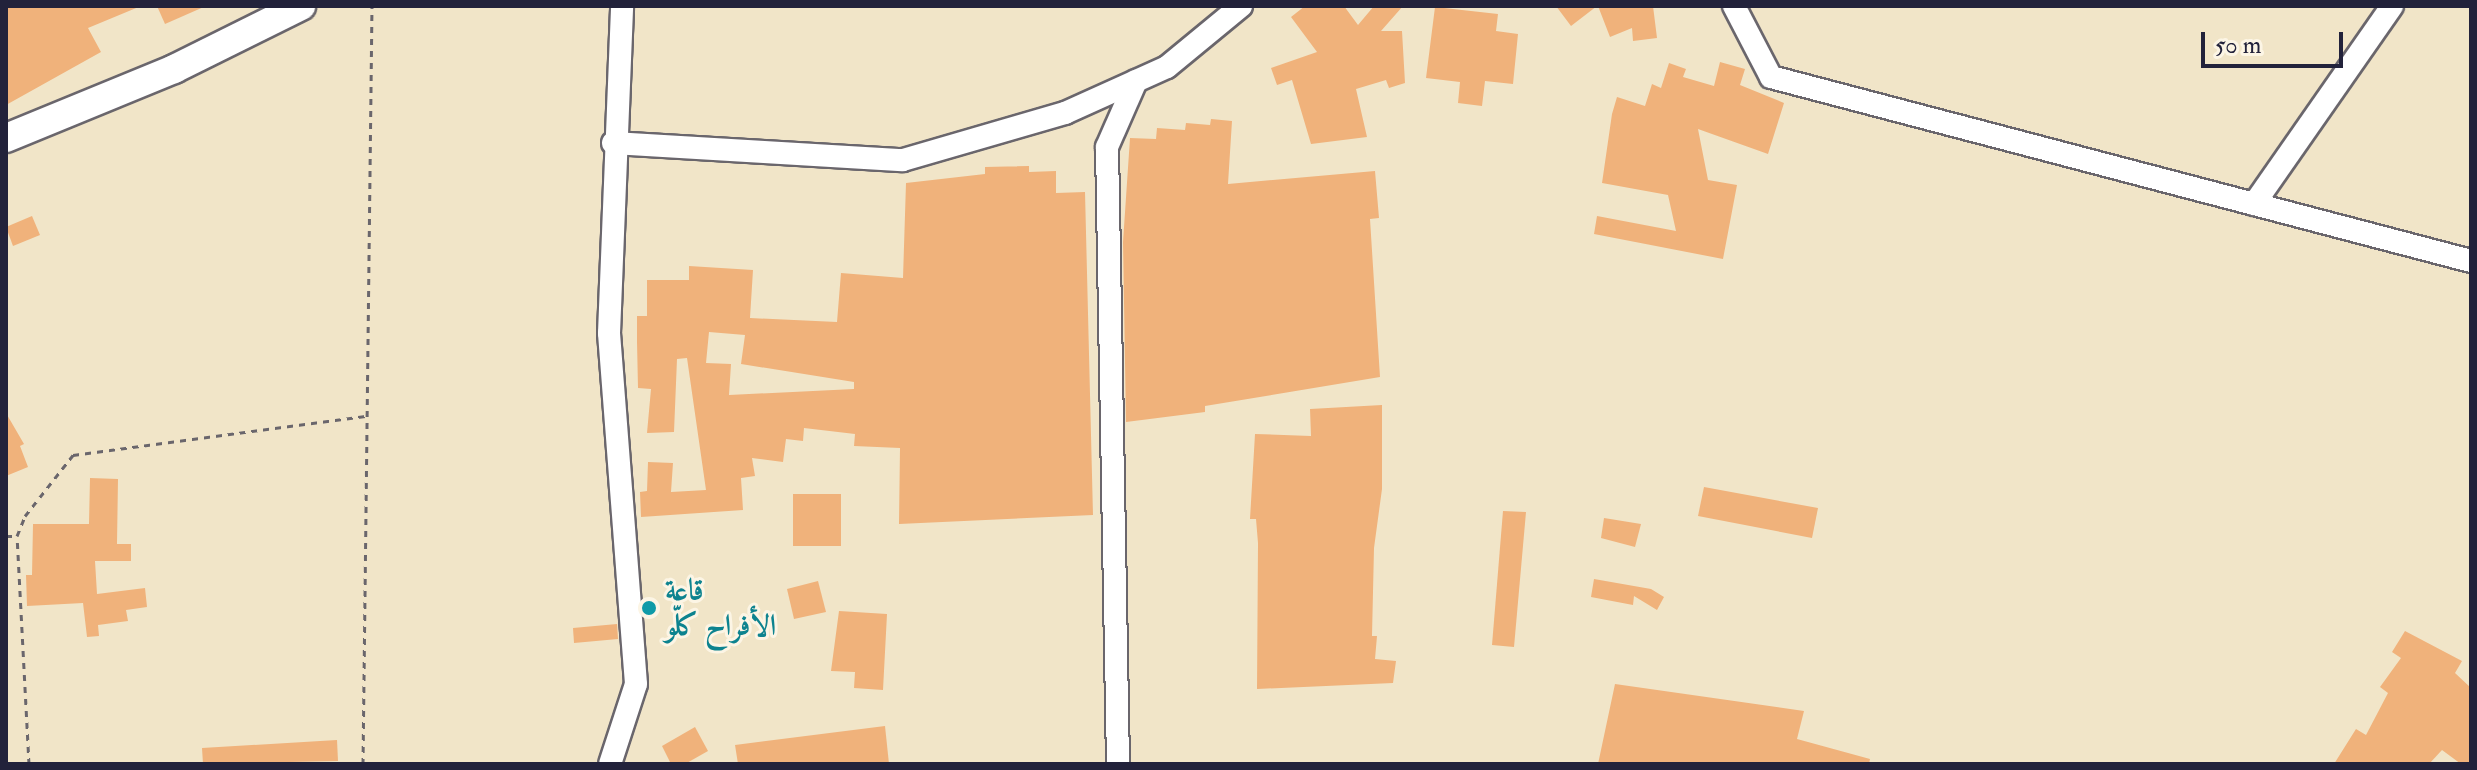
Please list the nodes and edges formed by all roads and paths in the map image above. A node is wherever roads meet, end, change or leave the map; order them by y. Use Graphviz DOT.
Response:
graph roads {
  1 [pos="372,6"];
  2 [pos="622,6"];
  3 [pos="1241,6"];
  4 [pos="1734,6"];
  5 [pos="2392,6"];
  6 [pos="290,8"];
  7 [pos="1136,81"];
  8 [pos="6,138"];
  9 [pos="613,143"];
  10 [pos="2254,204"];
  11 [pos="2471,261"];
  12 [pos="367,416"];
  13 [pos="6,536"];
  14 [pos="17,536"];
  15 [pos="29,764"];
  16 [pos="363,764"];
  17 [pos="610,764"];
  18 [pos="1118,764"];
  1 -- 12 [label="path"];
  2 -- 9 [label="street"];
  3 -- 7 [label="street"];
  4 -- 10 [label="street"];
  5 -- 10 [label="street"];
  6 -- 8 [label="main road"];
  7 -- 9 [label="street"];
  7 -- 18 [label="street"];
  9 -- 17 [label="street"];
  10 -- 11 [label="street"];
  12 -- 14 [label="path"];
  12 -- 16 [label="path"];
  13 -- 14 [label="path"];
  14 -- 15 [label="path"];
}
